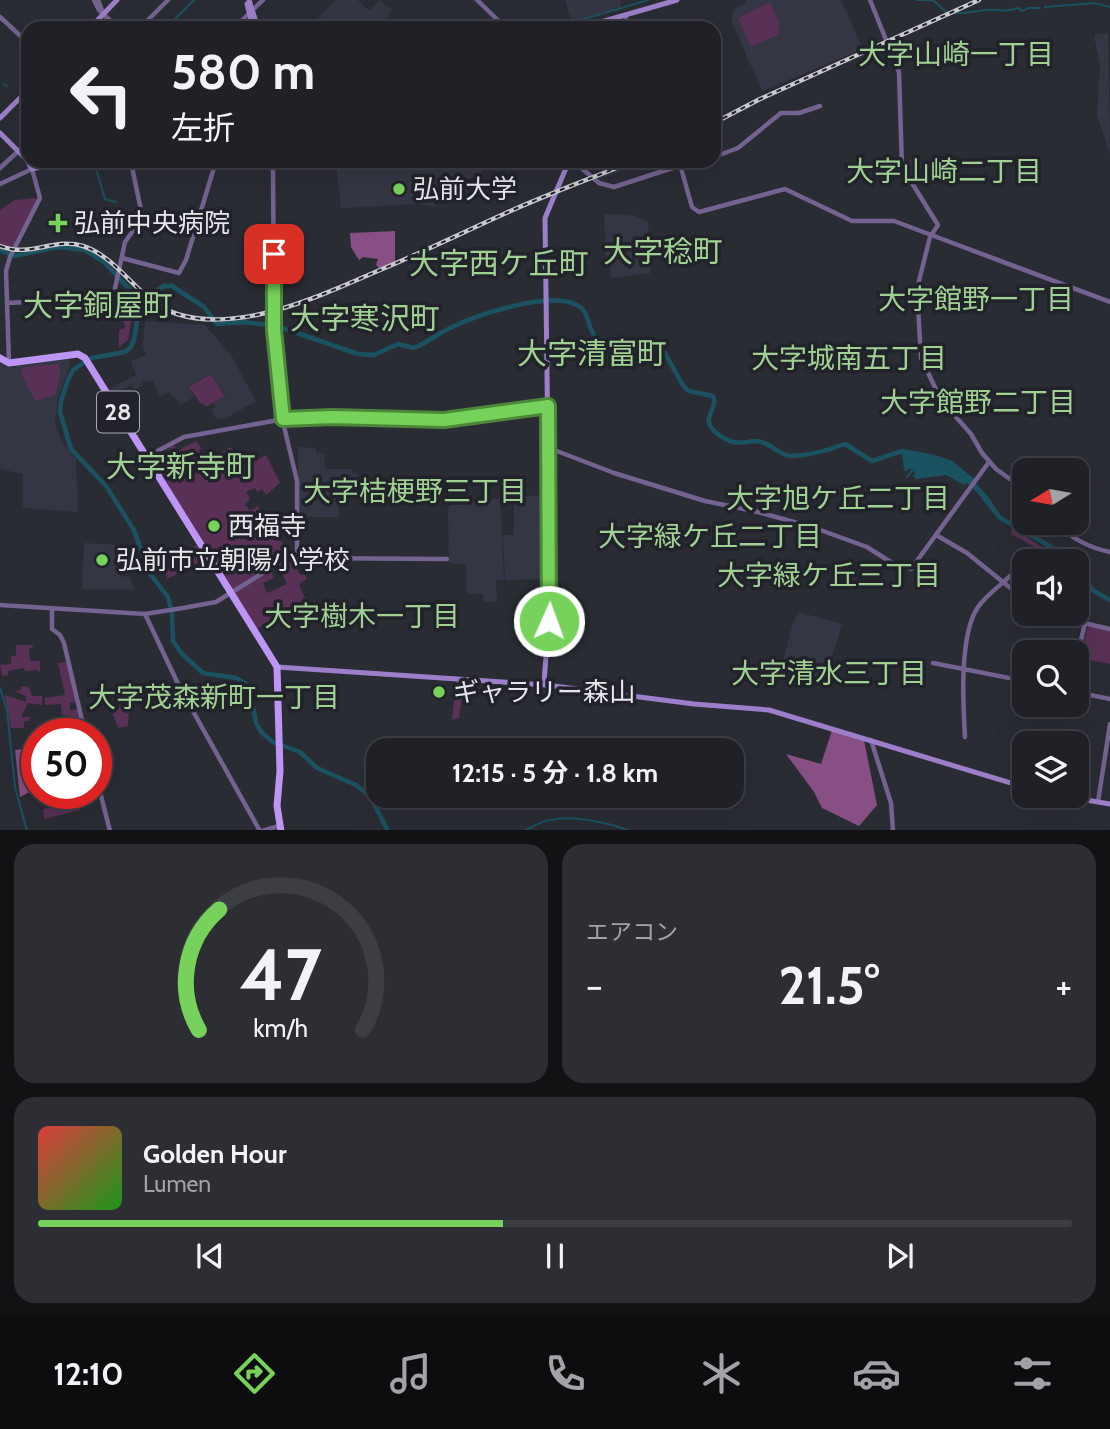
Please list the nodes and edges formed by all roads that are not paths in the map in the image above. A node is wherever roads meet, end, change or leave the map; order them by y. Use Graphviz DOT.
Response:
graph roads {
  1 [pos="96,0"];
  2 [pos="117,0"];
  3 [pos="168,0"];
  4 [pos="247,0"];
  5 [pos="263,0"];
  6 [pos="477,0"];
  7 [pos="870,0"];
  8 [pos="672,1"];
  9 [pos="251,12"];
  10 [pos="104,13"];
  11 [pos="625,15"];
  12 [pos="0,17"];
  13 [pos="97,21"];
  14 [pos="111,21"];
  15 [pos="147,21"];
  16 [pos="241,21"];
  17 [pos="253,21"];
  18 [pos="499,21"];
  19 [pos="604,21"];
  20 [pos="626,21"];
  21 [pos="21,36"];
  22 [pos="21,97"];
  23 [pos="820,106"];
  24 [pos="0,118"];
  25 [pos="0,133"];
  26 [pos="21,149"];
  27 [pos="18,152"];
  28 [pos="721,154"];
  29 [pos="21,156"];
  30 [pos="0,168"];
  31 [pos="36,168"];
  32 [pos="132,168"];
  33 [pos="214,168"];
  34 [pos="273,168"];
  35 [pos="568,168"];
  36 [pos="580,168"];
  37 [pos="669,168"];
  38 [pos="681,168"];
  39 [pos="32,169"];
  40 [pos="0,182"];
  41 [pos="932,236"];
  42 [pos="122,258"];
  43 [pos="1110,302"];
  44 [pos="7,303"];
  45 [pos="1,317"];
  46 [pos="8,317"];
  47 [pos="0,358"];
  48 [pos="9,363"];
  49 [pos="548,406"];
  50 [pos="283,419"];
  51 [pos="549,448"];
  52 [pos="146,457"];
  53 [pos="989,461"];
  54 [pos="1012,479"];
  55 [pos="936,535"];
  56 [pos="1070,536"];
  57 [pos="1110,552"];
  58 [pos="297,557"];
  59 [pos="447,559"];
  60 [pos="1012,574"];
  61 [pos="1003,583"];
  62 [pos="1012,590"];
  63 [pos="230,593"];
  64 [pos="0,604"];
  65 [pos="52,608"];
  66 [pos="145,614"];
  67 [pos="1089,624"];
  68 [pos="1110,629"];
  69 [pos="933,663"];
  70 [pos="277,667"];
  71 [pos="963,669"];
  72 [pos="1012,679"];
  73 [pos="547,685"];
  74 [pos="1089,695"];
  75 [pos="1110,699"];
  76 [pos="82,718"];
  77 [pos="1110,724"];
  78 [pos="965,737"];
  79 [pos="870,740"];
  80 [pos="1012,784"];
  81 [pos="1089,800"];
  82 [pos="1098,802"];
  83 [pos="1110,804"];
  84 [pos="104,809"];
  85 [pos="280,828"];
  86 [pos="110,830"];
  87 [pos="260,830"];
  88 [pos="893,830"];
  1 -- 10 [label="street"];
  2 -- 10 [label="main road"];
  3 -- 15 [label="street"];
  4 -- 9 [label="main road"];
  5 -- 9 [label="street"];
  6 -- 18 [label="street"];
  7 -- 41 [label="street"];
  8 -- 11 [label="main road"];
  9 -- 16 [label="street"];
  9 -- 17 [label="main road"];
  10 -- 13 [label="main road"];
  10 -- 14 [label="street"];
  11 -- 19 [label="main road"];
  11 -- 20 [label="street"];
  12 -- 21 [label="street"];
  22 -- 24 [label="main road"];
  23 -- 28 [label="street"];
  25 -- 27 [label="main road"];
  26 -- 27 [label="street"];
  27 -- 29 [label="main road"];
  27 -- 30 [label="street"];
  31 -- 39 [label="main road"];
  32 -- 42 [label="street"];
  33 -- 42 [label="street"];
  34 -- 50 [label="street"];
  35 -- 49 [label="main road"];
  36 -- 37 [label="street"];
  38 -- 41 [label="street"];
  39 -- 40 [label="street"];
  39 -- 44 [label="street"];
  41 -- 43 [label="street"];
  41 -- 53 [label="street"];
  42 -- 44 [label="street"];
  44 -- 46 [label="street"];
  45 -- 46 [label="street"];
  46 -- 48 [label="street"];
  47 -- 48 [label="main road"];
  48 -- 52 [label="main road, 28"];
  49 -- 50 [label="street"];
  49 -- 51 [label="main road"];
  50 -- 52 [label="street"];
  50 -- 58 [label="street"];
  51 -- 55 [label="street"];
  51 -- 73 [label="main road"];
  52 -- 63 [label="main road, 28"];
  53 -- 54 [label="street"];
  53 -- 55 [label="street"];
  55 -- 61 [label="street"];
  56 -- 57 [label="street"];
  58 -- 59 [label="street"];
  58 -- 63 [label="street"];
  60 -- 61 [label="street"];
  61 -- 62 [label="street"];
  61 -- 71 [label="street"];
  63 -- 66 [label="street"];
  63 -- 70 [label="main road, 28"];
  64 -- 65 [label="street"];
  65 -- 66 [label="street"];
  65 -- 76 [label="street"];
  66 -- 87 [label="street"];
  67 -- 68 [label="street"];
  69 -- 71 [label="street"];
  70 -- 73 [label="main road"];
  70 -- 85 [label="main road"];
  71 -- 72 [label="street"];
  71 -- 78 [label="street"];
  73 -- 79 [label="main road"];
  74 -- 75 [label="street"];
  77 -- 82 [label="street"];
  79 -- 80 [label="main road"];
  79 -- 88 [label="street"];
  81 -- 82 [label="main road"];
  82 -- 83 [label="main road"];
  84 -- 86 [label="street"];
}
